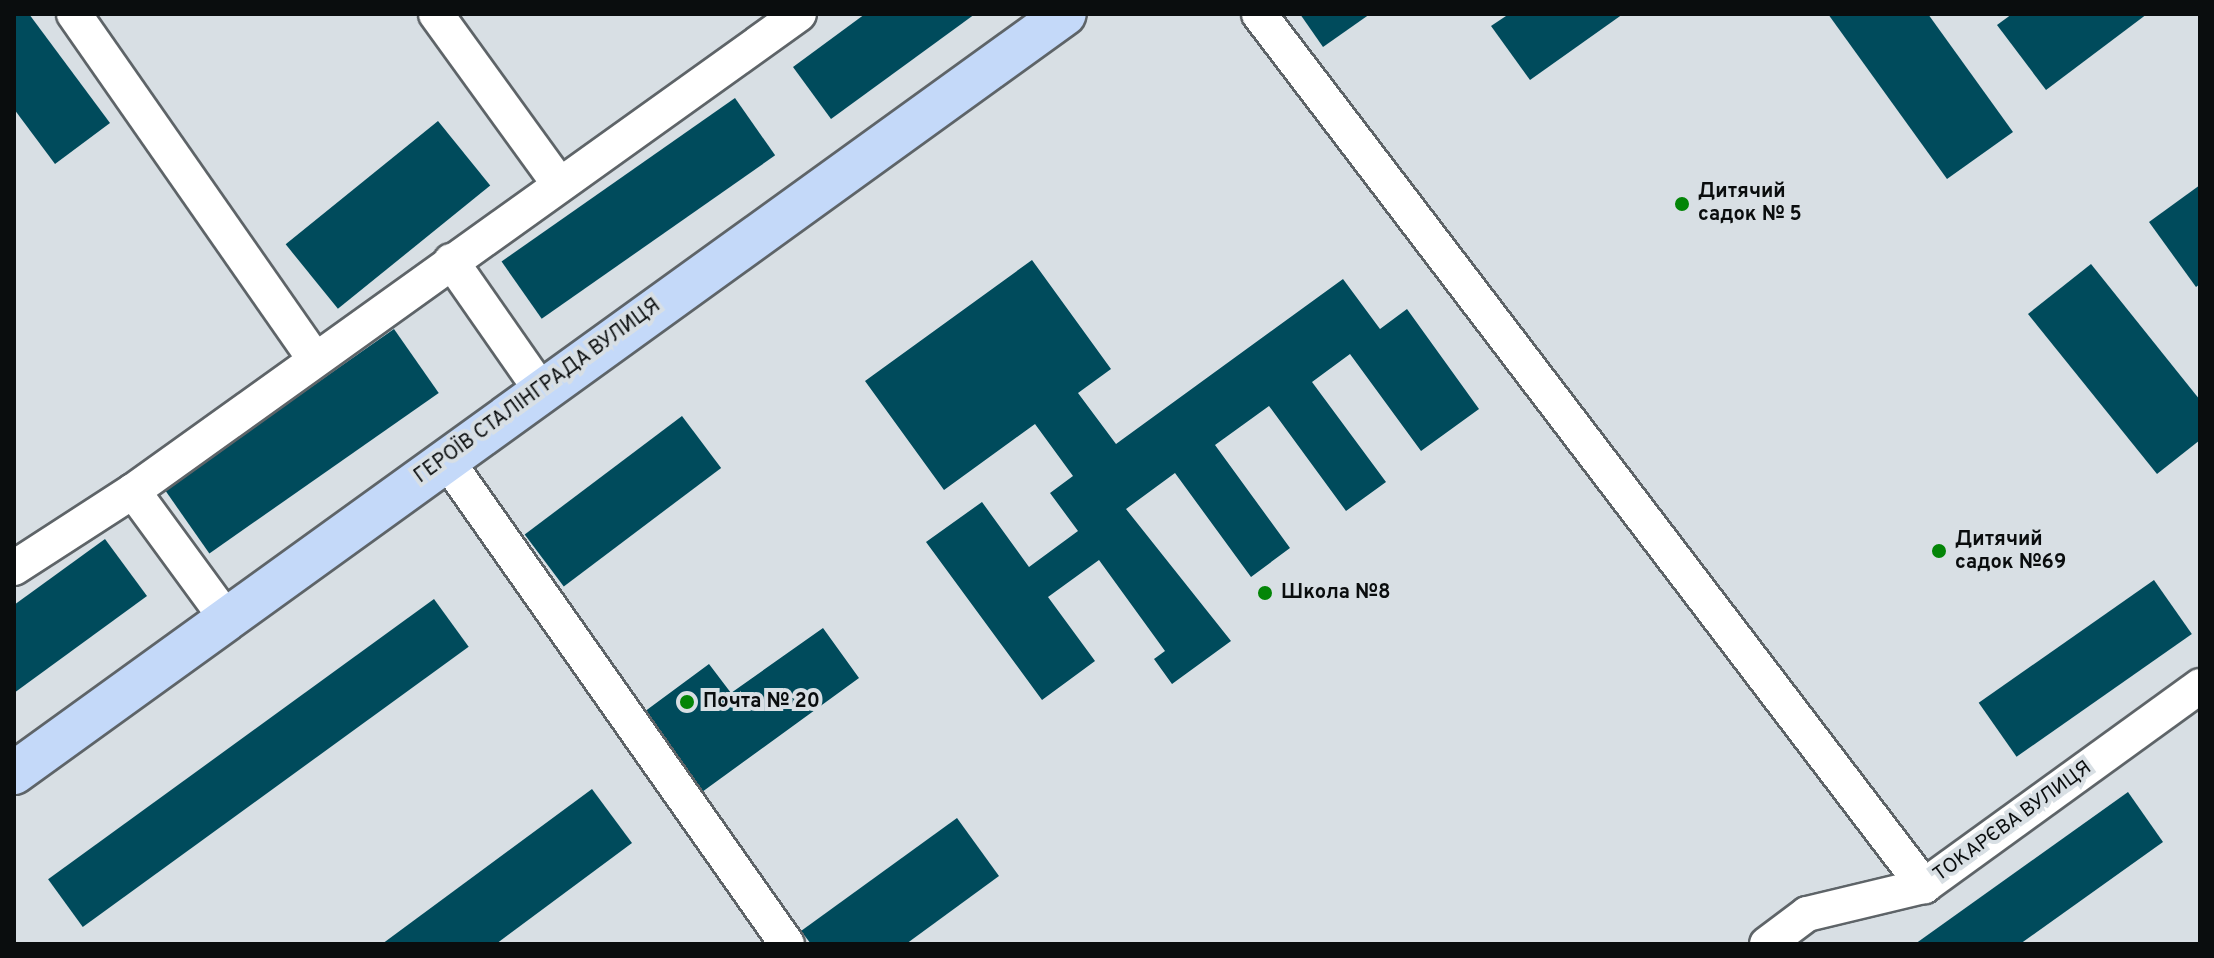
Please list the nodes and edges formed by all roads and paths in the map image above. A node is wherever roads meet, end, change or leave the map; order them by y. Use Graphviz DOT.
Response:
graph roads {
  1 [pos="74,14"];
  2 [pos="436,14"];
  3 [pos="799,14"];
  4 [pos="1065,14"];
  5 [pos="1259,14"];
  6 [pos="559,184"];
  7 [pos="451,261"];
  8 [pos="315,359"];
  9 [pos="541,390"];
  10 [pos="445,458"];
  11 [pos="133,491"];
  12 [pos="14,568"];
  13 [pos="226,618"];
  14 [pos="2200,686"];
  15 [pos="14,773"];
  16 [pos="1924,886"];
  17 [pos="787,944"];
  18 [pos="1767,944"];
  1 -- 8 [label="street"];
  2 -- 6 [label="street"];
  3 -- 6 [label="street"];
  4 -- 9 [label="main road, ГЕРОЇВ СТАЛІНГРАДА ВУЛИЦЯ"];
  5 -- 16 [label="street"];
  6 -- 7 [label="street"];
  7 -- 8 [label="street"];
  7 -- 9 [label="street"];
  8 -- 11 [label="street"];
  9 -- 10 [label="main road, ГЕРОЇВ СТАЛІНГРАДА ВУЛИЦЯ"];
  10 -- 13 [label="main road, ГЕРОЇВ СТАЛІНГРАДА ВУЛИЦЯ"];
  10 -- 17 [label="street"];
  11 -- 12 [label="street"];
  11 -- 13 [label="street"];
  13 -- 15 [label="main road, ГЕРОЇВ СТАЛІНГРАДА ВУЛИЦЯ"];
  14 -- 16 [label="street, ТОКАРЄВА ВУЛИЦЯ"];
  16 -- 18 [label="street, ТОКАРЄВА ВУЛИЦЯ"];
}
